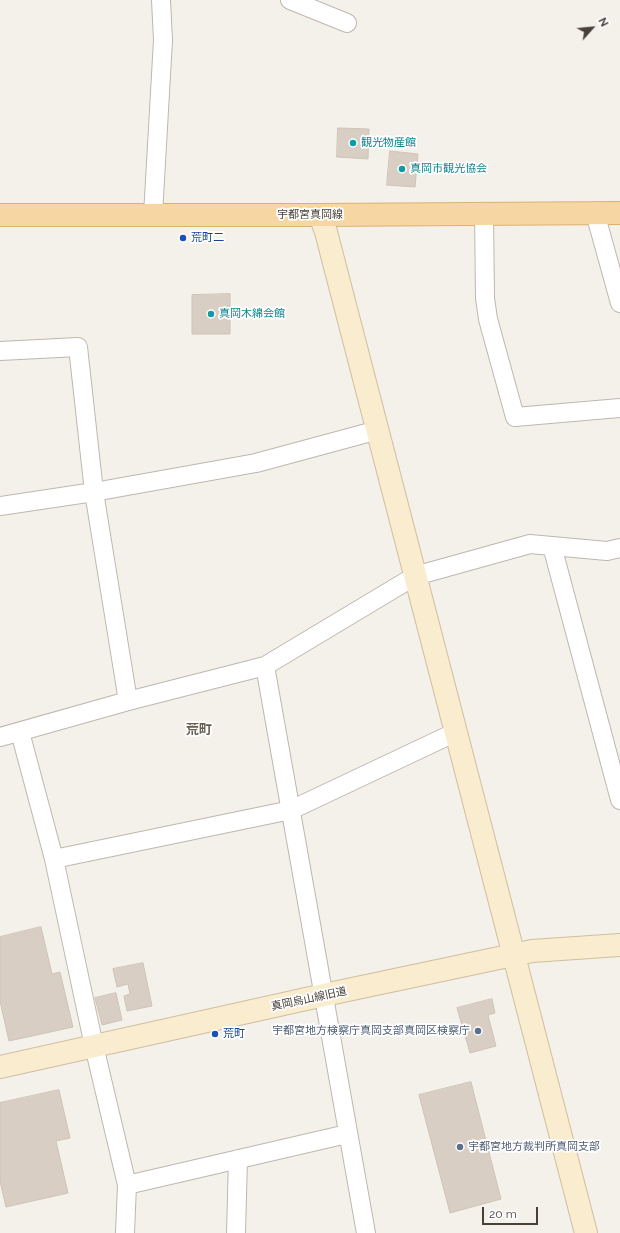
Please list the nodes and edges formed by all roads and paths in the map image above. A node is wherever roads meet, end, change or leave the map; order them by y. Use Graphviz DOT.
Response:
graph roads {
  1 [pos="161,0"];
  2 [pos="290,0"];
  3 [pos="347,23"];
  4 [pos="595,213"];
  5 [pos="620,213"];
  6 [pos="484,214"];
  7 [pos="0,215"];
  8 [pos="153,215"];
  9 [pos="320,215"];
  10 [pos="620,303"];
  11 [pos="0,351"];
  12 [pos="620,408"];
  13 [pos="378,430"];
  14 [pos="94,492"];
  15 [pos="0,506"];
  16 [pos="552,546"];
  17 [pos="620,548"];
  18 [pos="415,576"];
  19 [pos="265,666"];
  20 [pos="128,701"];
  21 [pos="20,732"];
  22 [pos="456,732"];
  23 [pos="0,737"];
  24 [pos="620,800"];
  25 [pos="291,810"];
  26 [pos="54,859"];
  27 [pos="620,945"];
  28 [pos="512,955"];
  29 [pos="324,995"];
  30 [pos="94,1046"];
  31 [pos="0,1067"];
  32 [pos="347,1134"];
  33 [pos="238,1159"];
  34 [pos="127,1185"];
  35 [pos="125,1233"];
  36 [pos="236,1233"];
  37 [pos="366,1233"];
  38 [pos="586,1233"];
  1 -- 8 [label="street"];
  2 -- 3 [label="street"];
  4 -- 5 [label="main road, 宇都宮真岡線"];
  4 -- 6 [label="main road, 宇都宮真岡線"];
  4 -- 10 [label="street"];
  6 -- 9 [label="main road, 宇都宮真岡線"];
  6 -- 12 [label="street"];
  7 -- 8 [label="main road, 宇都宮真岡線"];
  8 -- 9 [label="main road, 宇都宮真岡線"];
  9 -- 13 [label="street"];
  11 -- 14 [label="street"];
  13 -- 14 [label="street"];
  13 -- 18 [label="street"];
  14 -- 15 [label="street"];
  14 -- 20 [label="street"];
  16 -- 17 [label="street"];
  16 -- 18 [label="street"];
  16 -- 24 [label="street"];
  18 -- 19 [label="street"];
  18 -- 22 [label="street"];
  19 -- 20 [label="street"];
  19 -- 25 [label="street"];
  20 -- 21 [label="street"];
  21 -- 23 [label="street"];
  21 -- 26 [label="street"];
  22 -- 25 [label="street"];
  22 -- 28 [label="street"];
  25 -- 26 [label="street"];
  25 -- 29 [label="street"];
  26 -- 30 [label="street"];
  27 -- 28 [label="street, 真岡烏山線旧道"];
  28 -- 29 [label="street, 真岡烏山線旧道"];
  28 -- 38 [label="street"];
  29 -- 30 [label="street, 真岡烏山線旧道"];
  29 -- 32 [label="street"];
  30 -- 31 [label="street, 真岡烏山線旧道"];
  30 -- 34 [label="street"];
  32 -- 33 [label="street"];
  32 -- 37 [label="street"];
  33 -- 34 [label="street"];
  33 -- 36 [label="street"];
  34 -- 35 [label="street"];
}
